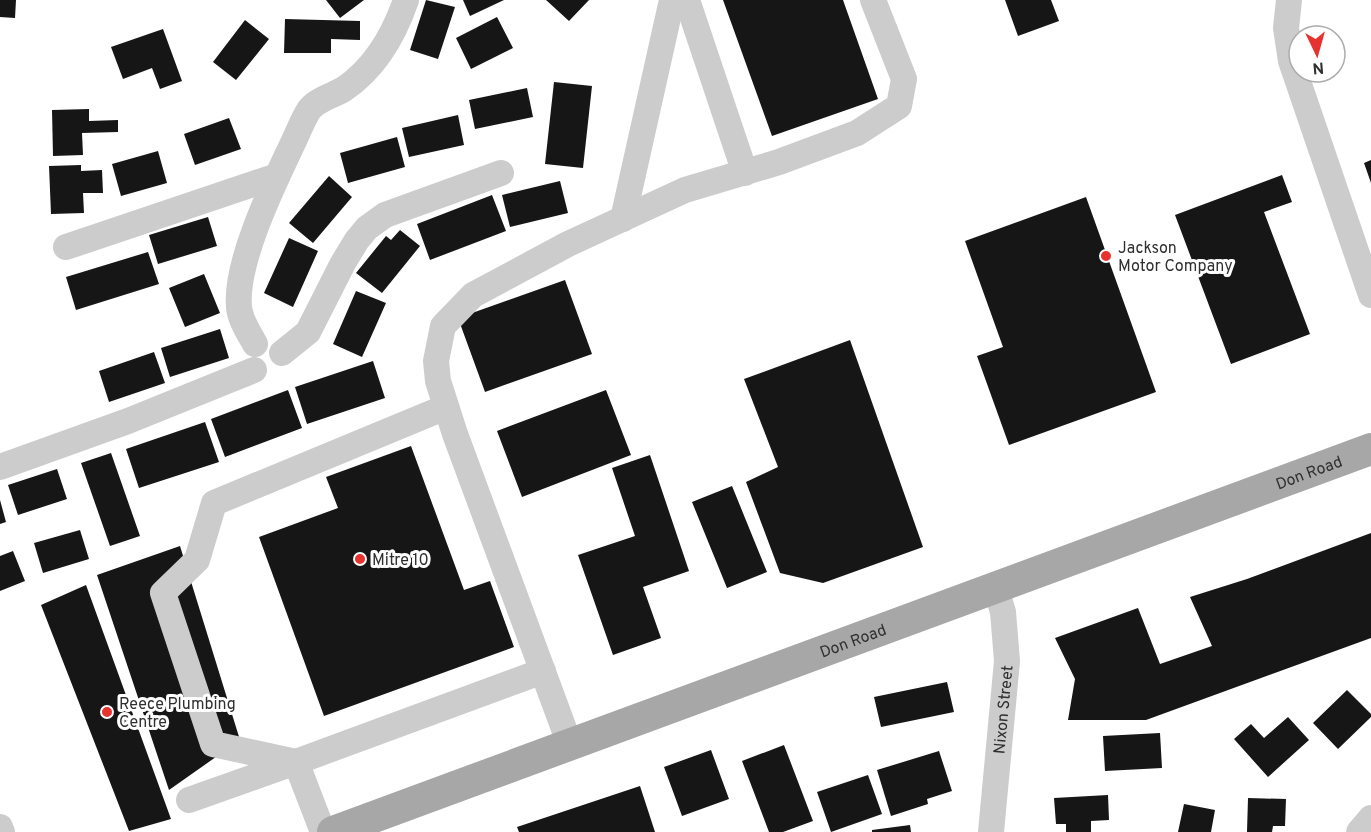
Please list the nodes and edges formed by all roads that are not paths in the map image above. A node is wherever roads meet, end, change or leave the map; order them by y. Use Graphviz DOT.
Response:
graph roads {
  1 [pos="406,0"];
  2 [pos="672,0"];
  3 [pos="687,0"];
  4 [pos="873,0"];
  5 [pos="1289,0"];
  6 [pos="501,173"];
  7 [pos="745,173"];
  8 [pos="277,176"];
  9 [pos="623,219"];
  10 [pos="66,247"];
  11 [pos="1371,295"];
  12 [pos="255,344"];
  13 [pos="282,353"];
  14 [pos="254,370"];
  15 [pos="446,407"];
  16 [pos="1371,449"];
  17 [pos="0,467"];
  18 [pos="996,589"];
  19 [pos="543,671"];
  20 [pos="570,745"];
  21 [pos="296,762"];
  22 [pos="189,800"];
  23 [pos="1371,818"];
  24 [pos="0,827"];
  25 [pos="2,832"];
  26 [pos="323,832"];
  27 [pos="333,832"];
  28 [pos="991,832"];
  29 [pos="1359,832"];
  1 -- 8 [label="street"];
  2 -- 9 [label="street"];
  3 -- 7 [label="street"];
  4 -- 7 [label="street"];
  5 -- 11 [label="street"];
  6 -- 13 [label="street"];
  7 -- 9 [label="street"];
  8 -- 10 [label="street"];
  8 -- 12 [label="street"];
  9 -- 15 [label="street"];
  12 -- 13 [label="street"];
  12 -- 14 [label="street"];
  13 -- 14 [label="street"];
  14 -- 17 [label="street"];
  15 -- 19 [label="street"];
  15 -- 21 [label="street"];
  16 -- 18 [label="main road, Don Road"];
  18 -- 20 [label="main road, Don Road"];
  18 -- 28 [label="street, Nixon Street"];
  19 -- 20 [label="street"];
  19 -- 21 [label="street"];
  20 -- 27 [label="main road, Don Road"];
  21 -- 22 [label="street"];
  21 -- 26 [label="street"];
  23 -- 29 [label="street"];
  24 -- 25 [label="street"];
}
